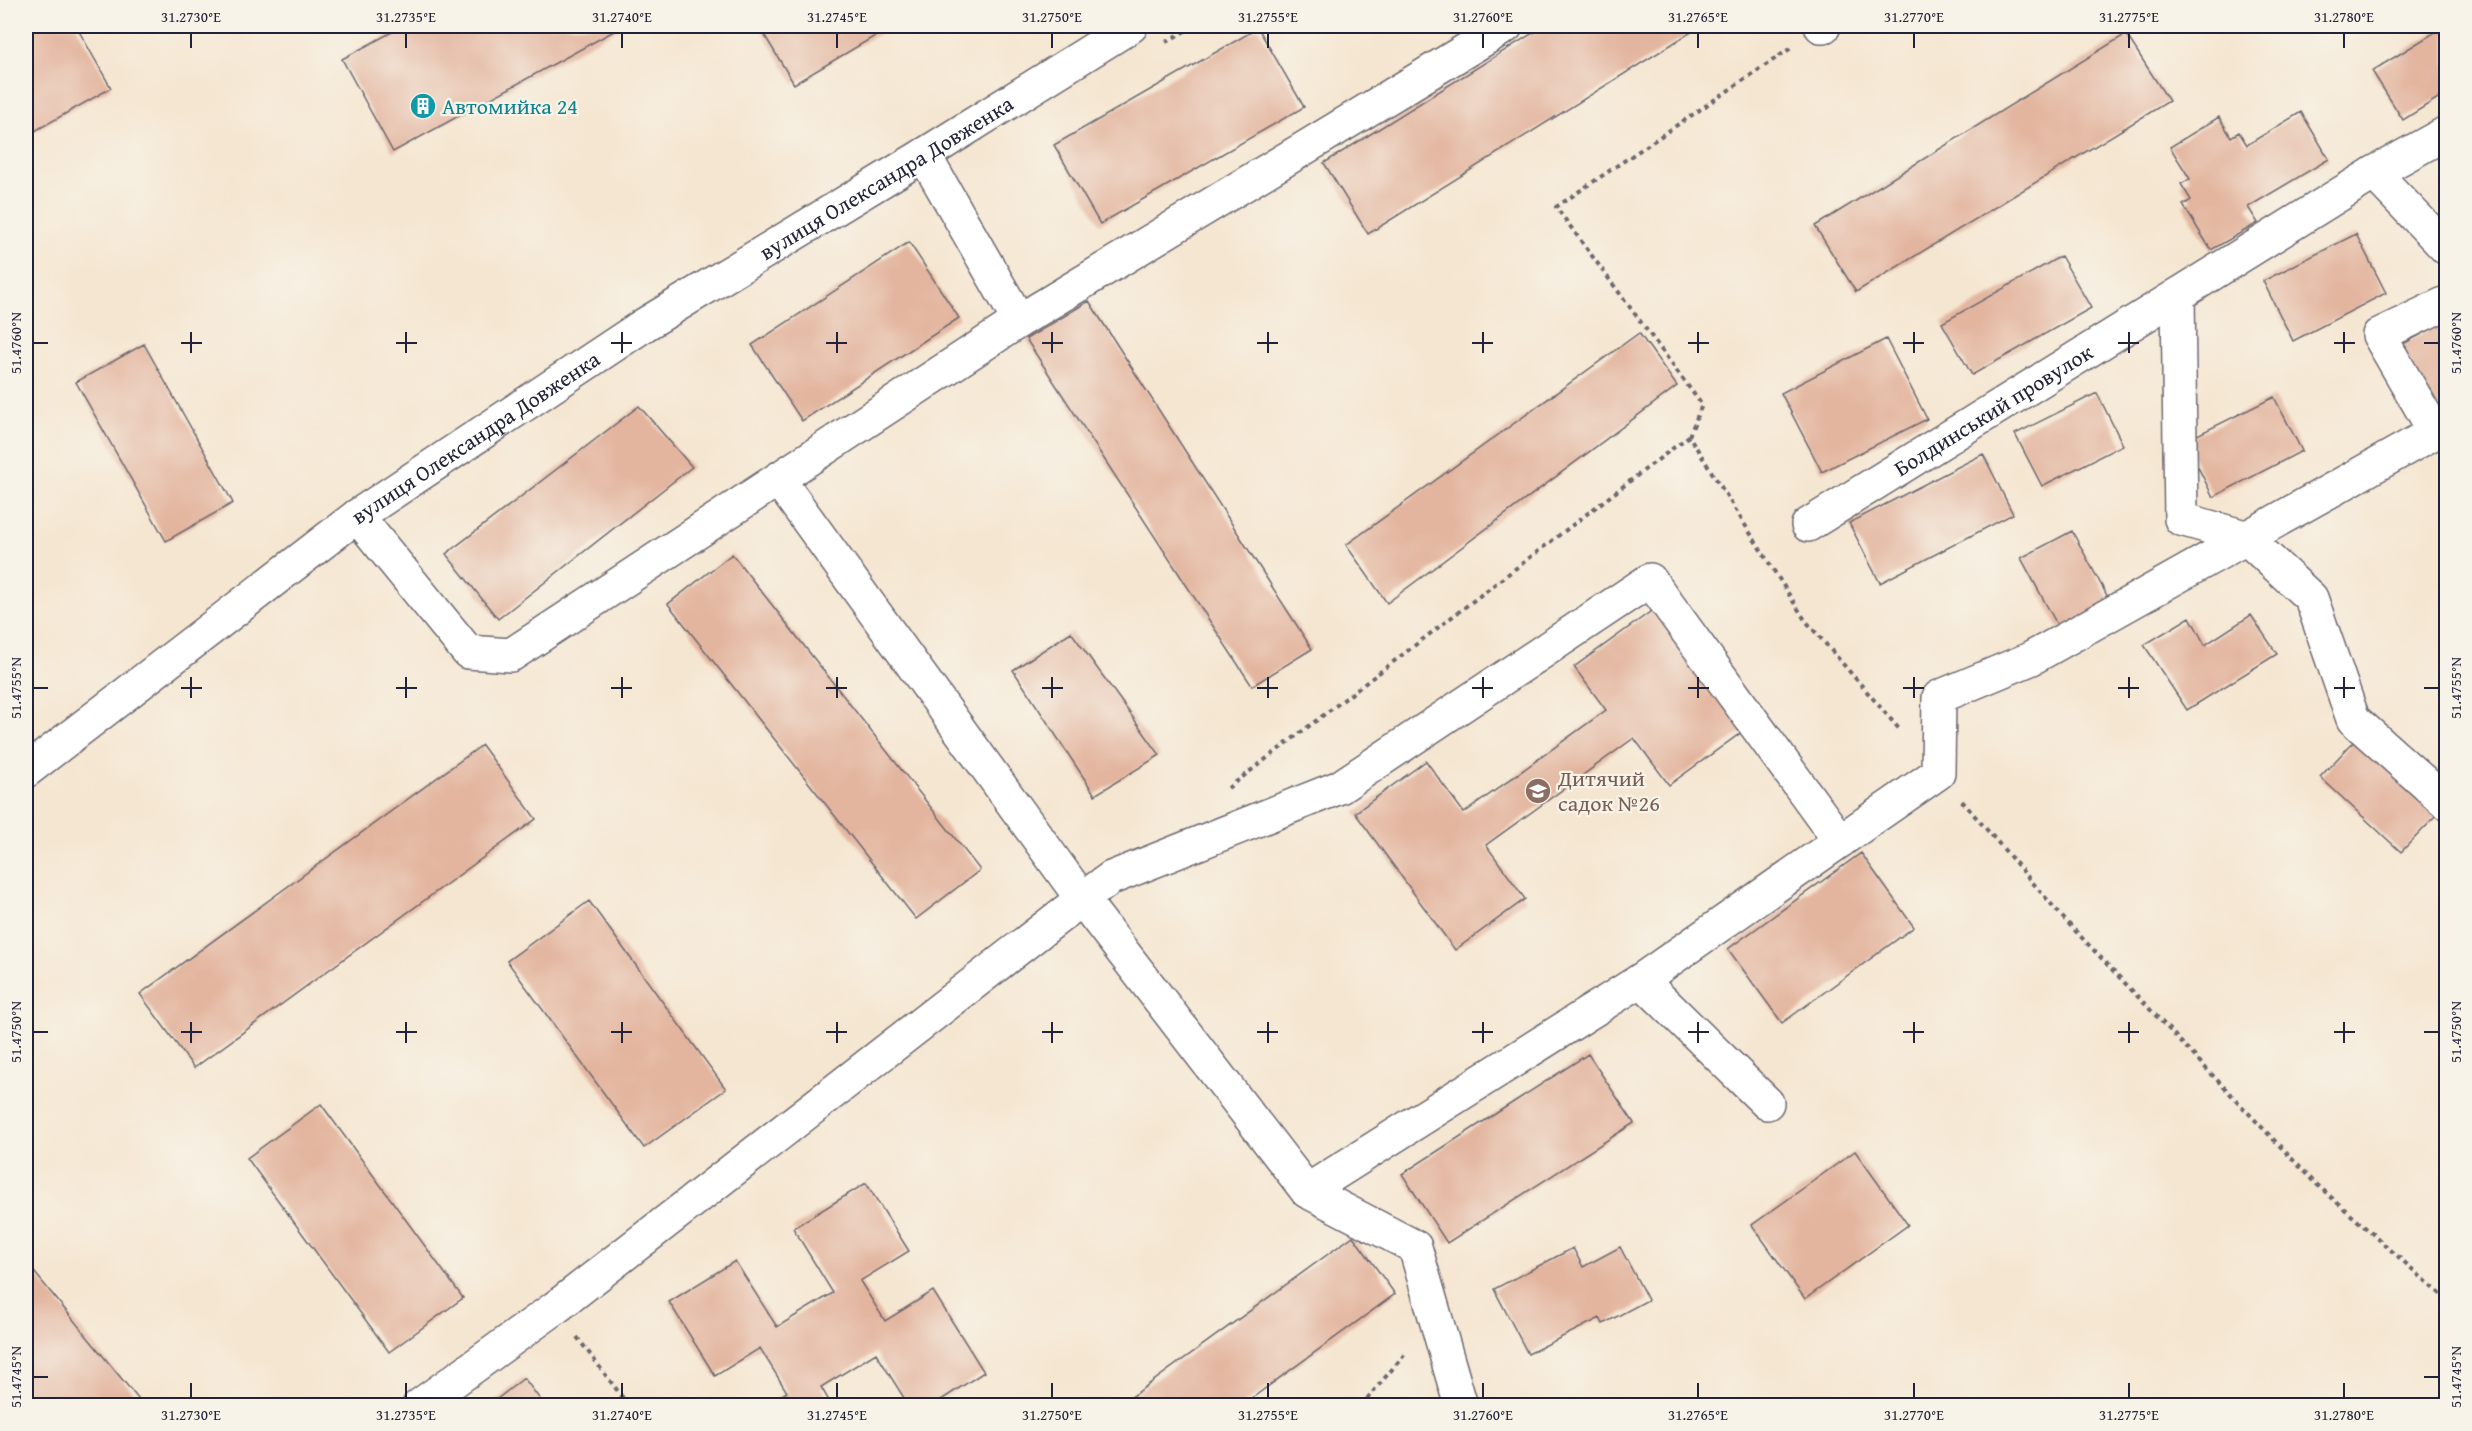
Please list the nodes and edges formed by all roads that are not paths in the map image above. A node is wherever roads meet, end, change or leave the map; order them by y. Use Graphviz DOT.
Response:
graph roads {
  1 [pos="1131,26"];
  2 [pos="1506,26"];
  3 [pos="2446,133"];
  4 [pos="924,155"];
  5 [pos="2374,173"];
  6 [pos="2446,248"];
  7 [pos="2178,295"];
  8 [pos="2446,303"];
  9 [pos="1019,321"];
  10 [pos="778,479"];
  11 [pos="357,516"];
  12 [pos="1808,525"];
  13 [pos="2245,537"];
  14 [pos="26,771"];
  15 [pos="2446,802"];
  16 [pos="1840,841"];
  17 [pos="1082,899"];
  18 [pos="1641,980"];
  19 [pos="1767,1103"];
  20 [pos="1307,1191"];
  21 [pos="419,1406"];
  22 [pos="1461,1406"];
  1 -- 4 [label="street, вулиця Олександра Довженка"];
  2 -- 9 [label="street"];
  3 -- 5 [label="street, Болдинський провулок"];
  4 -- 9 [label="street"];
  4 -- 11 [label="street, вулиця Олександра Довженка"];
  5 -- 6 [label="street"];
  5 -- 7 [label="street, Болдинський провулок"];
  7 -- 12 [label="street, Болдинський провулок"];
  7 -- 13 [label="street"];
  8 -- 13 [label="street"];
  9 -- 10 [label="street"];
  10 -- 11 [label="street"];
  10 -- 17 [label="street"];
  11 -- 14 [label="street, вулиця Олександра Довженка"];
  13 -- 15 [label="street"];
  13 -- 16 [label="street"];
  16 -- 17 [label="street"];
  16 -- 18 [label="street"];
  17 -- 20 [label="street"];
  17 -- 21 [label="street"];
  18 -- 19 [label="street"];
  18 -- 20 [label="street"];
  20 -- 22 [label="street"];
}
